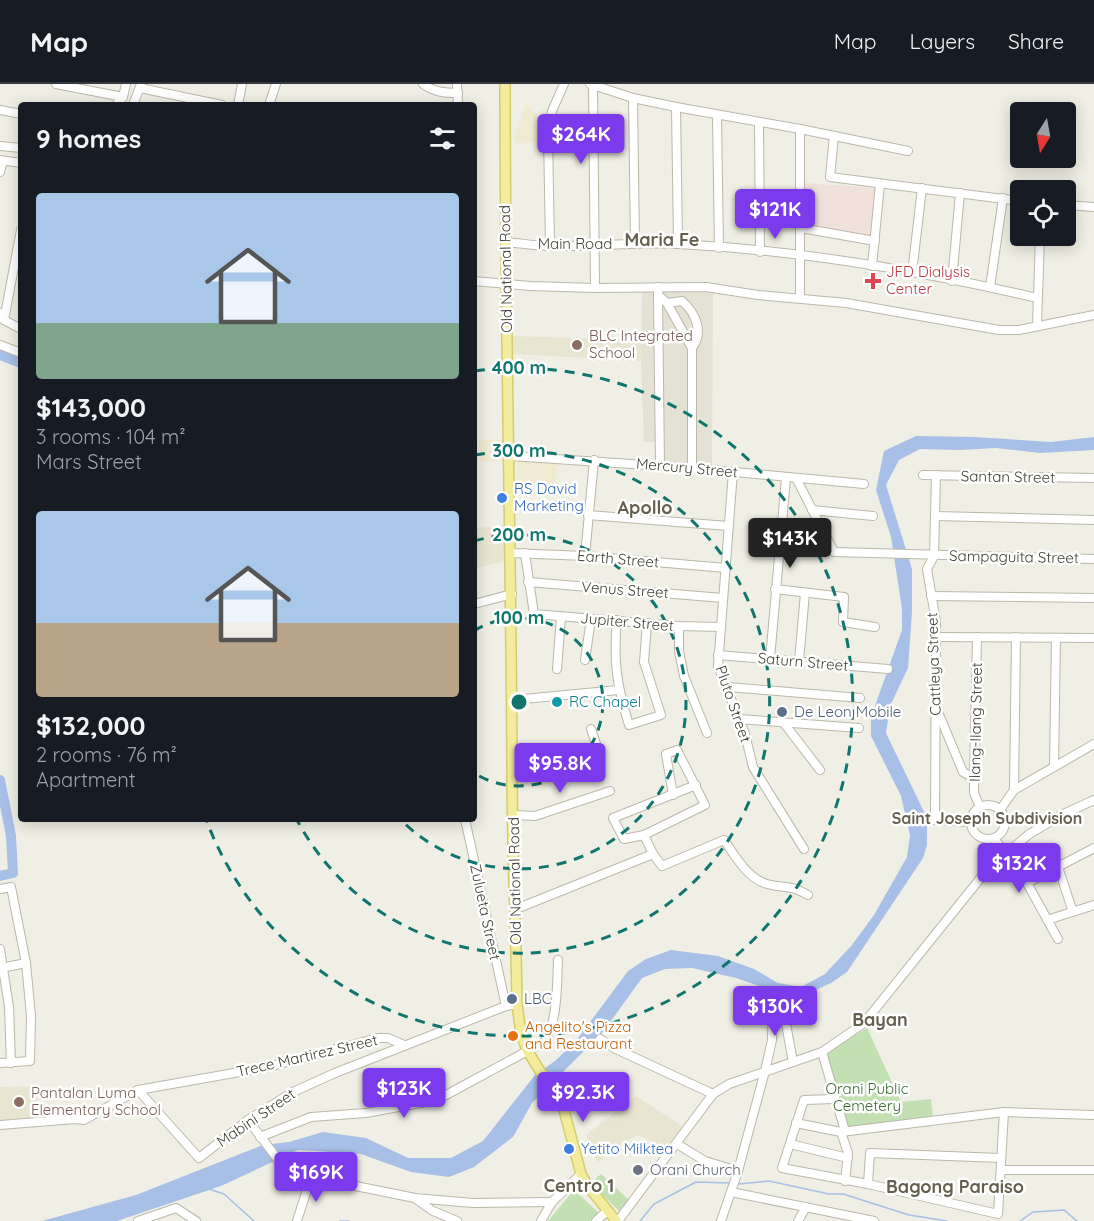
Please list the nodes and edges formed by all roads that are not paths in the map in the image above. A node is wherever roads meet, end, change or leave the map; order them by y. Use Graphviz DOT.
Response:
graph roads {
  1 [pos="56,84"];
  2 [pos="126,84"];
  3 [pos="242,84"];
  4 [pos="276,84"];
  5 [pos="423,84"];
  6 [pos="505,84"];
  7 [pos="564,84"];
  8 [pos="592,85"];
  9 [pos="140,86"];
  10 [pos="458,88"];
  11 [pos="123,97"];
  12 [pos="633,98"];
  13 [pos="119,102"];
  14 [pos="134,102"];
  15 [pos="209,102"];
  16 [pos="239,102"];
  17 [pos="270,102"];
  18 [pos="676,107"];
  19 [pos="0,110"];
  20 [pos="18,113"];
  21 [pos="717,116"];
  22 [pos="759,123"];
  23 [pos="800,129"];
  24 [pos="834,136"];
  25 [pos="0,146"];
  26 [pos="18,148"];
  27 [pos="908,151"];
  28 [pos="1,160"];
  29 [pos="18,163"];
  30 [pos="0,172"];
  31 [pos="880,184"];
  32 [pos="922,188"];
  33 [pos="960,193"];
  34 [pos="1003,198"];
  35 [pos="1010,199"];
  36 [pos="1076,206"];
  37 [pos="1094,207"];
  38 [pos="801,228"];
  39 [pos="875,241"];
  40 [pos="505,242"];
  41 [pos="18,244"];
  42 [pos="635,244"];
  43 [pos="678,244"];
  44 [pos="594,245"];
  45 [pos="550,246"];
  46 [pos="1040,246"];
  47 [pos="719,248"];
  48 [pos="760,252"];
  49 [pos="801,256"];
  50 [pos="872,266"];
  51 [pos="912,273"];
  52 [pos="952,280"];
  53 [pos="477,281"];
  54 [pos="506,284"];
  55 [pos="990,287"];
  56 [pos="595,288"];
  57 [pos="658,291"];
  58 [pos="800,298"];
  59 [pos="1037,298"];
  60 [pos="667,303"];
  61 [pos="1094,315"];
  62 [pos="2,316"];
  63 [pos="1037,326"];
  64 [pos="18,327"];
  65 [pos="0,345"];
  66 [pos="692,348"];
  67 [pos="18,352"];
  68 [pos="510,456"];
  69 [pos="594,460"];
  70 [pos="660,466"];
  71 [pos="692,468"];
  72 [pos="733,472"];
  73 [pos="923,475"];
  74 [pos="936,475"];
  75 [pos="786,478"];
  76 [pos="796,478"];
  77 [pos="1094,478"];
  78 [pos="864,484"];
  79 [pos="812,510"];
  80 [pos="588,515"];
  81 [pos="873,516"];
  82 [pos="935,516"];
  83 [pos="1094,520"];
  84 [pos="728,526"];
  85 [pos="511,553"];
  86 [pos="525,553"];
  87 [pos="585,556"];
  88 [pos="934,556"];
  89 [pos="1094,559"];
  90 [pos="726,568"];
  91 [pos="528,582"];
  92 [pos="775,589"];
  93 [pos="805,593"];
  94 [pos="512,594"];
  95 [pos="931,596"];
  96 [pos="723,598"];
  97 [pos="1094,598"];
  98 [pos="477,603"];
  99 [pos="561,617"];
  100 [pos="591,619"];
  101 [pos="617,620"];
  102 [pos="647,623"];
  103 [pos="680,626"];
  104 [pos="721,627"];
  105 [pos="875,627"];
  106 [pos="936,637"];
  107 [pos="977,637"];
  108 [pos="1016,637"];
  109 [pos="1056,638"];
  110 [pos="1094,638"];
  111 [pos="718,655"];
  112 [pos="770,659"];
  113 [pos="585,660"];
  114 [pos="799,661"];
  115 [pos="557,669"];
  116 [pos="888,669"];
  117 [pos="728,687"];
  118 [pos="618,690"];
  119 [pos="860,698"];
  120 [pos="513,700"];
  121 [pos="936,708"];
  122 [pos="739,719"];
  123 [pos="783,722"];
  124 [pos="859,728"];
  125 [pos="591,729"];
  126 [pos="707,733"];
  127 [pos="1094,744"];
  128 [pos="1054,766"];
  129 [pos="512,770"];
  130 [pos="820,770"];
  131 [pos="974,778"];
  132 [pos="696,785"];
  133 [pos="1014,790"];
  134 [pos="610,791"];
  135 [pos="673,795"];
  136 [pos="1094,800"];
  137 [pos="980,807"];
  138 [pos="1000,810"];
  139 [pos="513,815"];
  140 [pos="466,822"];
  141 [pos="970,822"];
  142 [pos="644,835"];
  143 [pos="994,838"];
  144 [pos="1094,848"];
  145 [pos="804,849"];
  146 [pos="653,854"];
  147 [pos="1007,854"];
  148 [pos="1058,867"];
  149 [pos="1027,883"];
  150 [pos="0,889"];
  151 [pos="808,895"];
  152 [pos="1094,905"];
  153 [pos="516,909"];
  154 [pos="1073,912"];
  155 [pos="1047,920"];
  156 [pos="1058,939"];
  157 [pos="0,949"];
  158 [pos="558,960"];
  159 [pos="26,963"];
  160 [pos="2,967"];
  161 [pos="517,1004"];
  162 [pos="506,1006"];
  163 [pos="773,1007"];
  164 [pos="789,1020"];
  165 [pos="600,1039"];
  166 [pos="404,1045"];
  167 [pos="527,1050"];
  168 [pos="822,1052"];
  169 [pos="793,1062"];
  170 [pos="0,1063"];
  171 [pos="11,1063"];
  172 [pos="765,1071"];
  173 [pos="138,1090"];
  174 [pos="713,1094"];
  175 [pos="835,1099"];
  176 [pos="1004,1112"];
  177 [pos="1094,1115"];
  178 [pos="248,1120"];
  179 [pos="796,1123"];
  180 [pos="0,1125"];
  181 [pos="843,1132"];
  182 [pos="260,1137"];
  183 [pos="677,1144"];
  184 [pos="790,1144"];
  185 [pos="848,1158"];
  186 [pos="1001,1158"];
  187 [pos="1002,1170"];
  188 [pos="1094,1170"];
  189 [pos="738,1171"];
  190 [pos="581,1174"];
  191 [pos="311,1177"];
  192 [pos="845,1180"];
  193 [pos="868,1184"];
  194 [pos="731,1192"];
  195 [pos="415,1198"];
  196 [pos="552,1202"];
  197 [pos="806,1207"];
  198 [pos="606,1210"];
  199 [pos="138,1221"];
  200 [pos="196,1221"];
  201 [pos="297,1221"];
  202 [pos="457,1221"];
  203 [pos="541,1221"];
  204 [pos="596,1221"];
  205 [pos="617,1221"];
  206 [pos="721,1221"];
  207 [pos="798,1221"];
  208 [pos="874,1221"];
  1 -- 11 [label="street"];
  2 -- 11 [label="street"];
  3 -- 16 [label="street"];
  4 -- 17 [label="street"];
  5 -- 10 [label="street"];
  6 -- 40 [label="main road, Old National Road"];
  7 -- 45 [label="street"];
  8 -- 12 [label="street"];
  8 -- 44 [label="street"];
  9 -- 14 [label="street"];
  9 -- 15 [label="street"];
  11 -- 13 [label="street"];
  12 -- 18 [label="street"];
  12 -- 42 [label="street"];
  18 -- 21 [label="street"];
  18 -- 43 [label="street"];
  19 -- 20 [label="street"];
  21 -- 22 [label="street"];
  21 -- 47 [label="street"];
  22 -- 23 [label="street"];
  22 -- 48 [label="street"];
  23 -- 24 [label="street"];
  23 -- 38 [label="street"];
  24 -- 27 [label="street"];
  24 -- 31 [label="street"];
  25 -- 26 [label="street"];
  28 -- 29 [label="street"];
  28 -- 30 [label="street"];
  31 -- 32 [label="street"];
  31 -- 39 [label="street"];
  32 -- 33 [label="street"];
  32 -- 51 [label="street"];
  33 -- 34 [label="street"];
  33 -- 52 [label="street"];
  34 -- 35 [label="street"];
  34 -- 55 [label="street"];
  36 -- 37 [label="street"];
  38 -- 39 [label="street"];
  38 -- 49 [label="street"];
  39 -- 50 [label="street"];
  40 -- 45 [label="street, Main Road"];
  40 -- 54 [label="main road, Old National Road"];
  41 -- 62 [label="street"];
  42 -- 43 [label="street, Main Road"];
  42 -- 44 [label="street, Main Road"];
  43 -- 47 [label="street, Main Road"];
  44 -- 45 [label="street, Main Road"];
  44 -- 56 [label="street"];
  46 -- 59 [label="street"];
  47 -- 48 [label="street, Main Road"];
  48 -- 49 [label="street, Main Road"];
  49 -- 50 [label="street, Main Road"];
  49 -- 58 [label="street"];
  50 -- 51 [label="street, Main Road"];
  51 -- 52 [label="street, Main Road"];
  52 -- 55 [label="street, Main Road"];
  53 -- 54 [label="street"];
  54 -- 56 [label="street"];
  54 -- 68 [label="main road, Old National Road"];
  55 -- 59 [label="street, Main Road"];
  56 -- 57 [label="street"];
  57 -- 58 [label="street"];
  57 -- 60 [label="street"];
  57 -- 70 [label="street"];
  58 -- 63 [label="street"];
  59 -- 63 [label="street"];
  60 -- 66 [label="street"];
  60 -- 66 [label="street"];
  61 -- 63 [label="street"];
  62 -- 64 [label="street"];
  65 -- 67 [label="street"];
  66 -- 71 [label="street"];
  68 -- 69 [label="street, Mercury Street"];
  68 -- 85 [label="main road, Old National Road"];
  69 -- 70 [label="street, Mercury Street"];
  69 -- 80 [label="street"];
  70 -- 71 [label="street, Mercury Street"];
  71 -- 72 [label="street, Mercury Street"];
  72 -- 75 [label="street, Mercury Street"];
  72 -- 84 [label="street, Pluto Street"];
  73 -- 74 [label="street, Santan Street"];
  74 -- 77 [label="street, Santan Street"];
  74 -- 82 [label="street, Cattleya Street"];
  75 -- 76 [label="street, Mercury Street"];
  75 -- 92 [label="street"];
  76 -- 78 [label="street, Mercury Street"];
  76 -- 79 [label="street"];
  79 -- 81 [label="street"];
  79 -- 88 [label="street, Sampaguita Street"];
  80 -- 84 [label="street"];
  80 -- 87 [label="street"];
  82 -- 83 [label="street"];
  82 -- 88 [label="street, Cattleya Street"];
  84 -- 90 [label="street, Pluto Street"];
  85 -- 86 [label="street, Earth Street"];
  85 -- 94 [label="main road, Old National Road"];
  86 -- 87 [label="street, Earth Street"];
  86 -- 91 [label="street"];
  87 -- 90 [label="street, Earth Street"];
  88 -- 89 [label="street, Sampaguita Street"];
  88 -- 95 [label="street, Cattleya Street"];
  90 -- 96 [label="street, Pluto Street"];
  91 -- 96 [label="street, Venus Street"];
  91 -- 99 [label="street, Jupiter Street"];
  92 -- 93 [label="street"];
  92 -- 112 [label="street"];
  93 -- 105 [label="street"];
  93 -- 114 [label="street"];
  94 -- 98 [label="street"];
  94 -- 120 [label="main road, Old National Road"];
  95 -- 97 [label="street"];
  95 -- 106 [label="street, Cattleya Street"];
  96 -- 104 [label="street, Pluto Street"];
  99 -- 100 [label="street, Jupiter Street"];
  99 -- 115 [label="street"];
  100 -- 101 [label="street, Jupiter Street"];
  100 -- 113 [label="street"];
  101 -- 102 [label="street, Jupiter Street"];
  101 -- 118 [label="street"];
  102 -- 103 [label="street, Jupiter Street"];
  102 -- 118 [label="street"];
  103 -- 104 [label="street, Jupiter Street"];
  103 -- 126 [label="street"];
  104 -- 111 [label="street, Pluto Street"];
  106 -- 107 [label="street"];
  106 -- 121 [label="street, Cattleya Street"];
  107 -- 108 [label="street"];
  107 -- 131 [label="street, Ilang-Ilang Street"];
  108 -- 109 [label="street"];
  108 -- 133 [label="street"];
  109 -- 110 [label="street"];
  109 -- 128 [label="street"];
  111 -- 112 [label="street, Saturn Street"];
  111 -- 117 [label="street, Pluto Street"];
  112 -- 114 [label="street, Saturn Street"];
  114 -- 116 [label="street, Saturn Street"];
  117 -- 119 [label="street"];
  117 -- 122 [label="street, Pluto Street"];
  118 -- 120 [label="street"];
  120 -- 129 [label="main road, Old National Road"];
  121 -- 131 [label="street"];
  121 -- 141 [label="street, Cattleya Street"];
  122 -- 123 [label="street"];
  122 -- 145 [label="street, Pluto Street"];
  123 -- 124 [label="street"];
  123 -- 130 [label="street"];
  125 -- 129 [label="street"];
  127 -- 128 [label="street"];
  128 -- 133 [label="street"];
  129 -- 139 [label="main road, Old National Road"];
  131 -- 137 [label="street, Ilang-Ilang Street"];
  132 -- 135 [label="street"];
  132 -- 135 [label="street"];
  132 -- 142 [label="street"];
  133 -- 138 [label="street"];
  134 -- 139 [label="street"];
  135 -- 142 [label="street"];
  136 -- 147 [label="street"];
  137 -- 138 [label="street"];
  137 -- 141 [label="street"];
  138 -- 143 [label="street"];
  139 -- 153 [label="main road, Old National Road"];
  140 -- 162 [label="street, Zulueta Street"];
  141 -- 143 [label="street"];
  142 -- 146 [label="street"];
  143 -- 147 [label="street"];
  144 -- 148 [label="street"];
  146 -- 151 [label="street"];
  146 -- 153 [label="street"];
  147 -- 149 [label="street"];
  147 -- 168 [label="street"];
  148 -- 149 [label="street"];
  148 -- 154 [label="street"];
  149 -- 155 [label="street"];
  150 -- 159 [label="street"];
  152 -- 154 [label="street"];
  153 -- 161 [label="main road, Old National Road"];
  154 -- 155 [label="street"];
  155 -- 156 [label="street"];
  157 -- 160 [label="street"];
  158 -- 167 [label="street"];
  159 -- 160 [label="street"];
  159 -- 171 [label="street"];
  160 -- 171 [label="street"];
  161 -- 162 [label="street, Mabini Street"];
  161 -- 167 [label="main road, Old National Road"];
  162 -- 166 [label="street, Mabini Street"];
  163 -- 172 [label="street"];
  164 -- 169 [label="street"];
  165 -- 174 [label="street"];
  166 -- 173 [label="street, Trece Martirez Street"];
  166 -- 178 [label="street, Mabini Street"];
  167 -- 182 [label="street"];
  167 -- 190 [label="main road, Old National Road"];
  168 -- 169 [label="street"];
  168 -- 175 [label="street"];
  169 -- 172 [label="street"];
  170 -- 171 [label="street"];
  172 -- 174 [label="street"];
  172 -- 189 [label="street"];
  173 -- 178 [label="street, Mabini Street"];
  173 -- 180 [label="street, Trece Martirez Street"];
  174 -- 183 [label="street"];
  175 -- 179 [label="street"];
  175 -- 181 [label="street"];
  176 -- 177 [label="street"];
  176 -- 181 [label="street"];
  176 -- 186 [label="street"];
  178 -- 182 [label="street"];
  179 -- 181 [label="street"];
  179 -- 184 [label="street"];
  181 -- 185 [label="street"];
  182 -- 191 [label="street"];
  183 -- 189 [label="street"];
  183 -- 205 [label="street"];
  184 -- 185 [label="street"];
  184 -- 192 [label="street"];
  185 -- 192 [label="street"];
  186 -- 187 [label="street"];
  186 -- 193 [label="street"];
  187 -- 188 [label="street"];
  187 -- 193 [label="street"];
  189 -- 194 [label="street"];
  190 -- 196 [label="street"];
  190 -- 198 [label="main road, Old National Road"];
  191 -- 195 [label="street"];
  191 -- 201 [label="street"];
  192 -- 193 [label="street"];
  194 -- 197 [label="street"];
  194 -- 206 [label="street"];
  195 -- 196 [label="street"];
  195 -- 202 [label="street"];
  196 -- 203 [label="street"];
  197 -- 207 [label="street"];
  197 -- 208 [label="street"];
  198 -- 204 [label="street"];
  198 -- 205 [label="main road, Old National Road"];
  199 -- 200 [label="street"];
}
